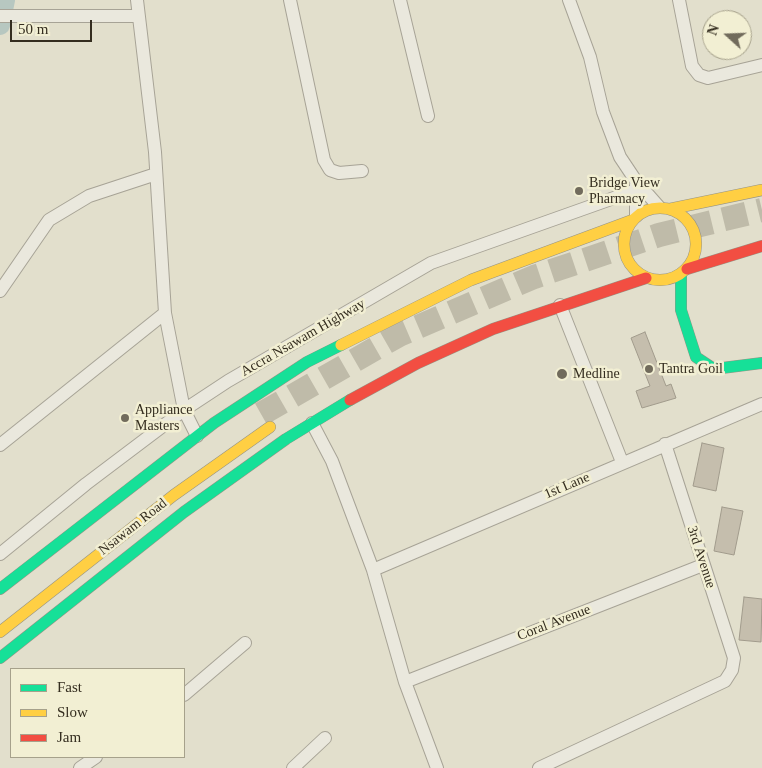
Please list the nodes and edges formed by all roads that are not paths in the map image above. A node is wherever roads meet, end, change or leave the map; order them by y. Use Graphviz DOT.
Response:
graph roads {
  1 [pos="137,0"];
  2 [pos="290,0"];
  3 [pos="400,0"];
  4 [pos="569,0"];
  5 [pos="679,0"];
  6 [pos="5,15"];
  7 [pos="138,16"];
  8 [pos="762,65"];
  9 [pos="428,116"];
  10 [pos="362,171"];
  11 [pos="156,174"];
  12 [pos="638,187"];
  13 [pos="762,190"];
  14 [pos="664,208"];
  15 [pos="635,218"];
  16 [pos="762,246"];
  17 [pos="684,271"];
  18 [pos="649,279"];
  19 [pos="0,291"];
  20 [pos="560,305"];
  21 [pos="681,310"];
  22 [pos="165,313"];
  23 [pos="762,363"];
  24 [pos="762,404"];
  25 [pos="184,410"];
  26 [pos="312,423"];
  27 [pos="270,426"];
  28 [pos="197,436"];
  29 [pos="665,444"];
  30 [pos="0,445"];
  31 [pos="622,462"];
  32 [pos="0,554"];
  33 [pos="703,565"];
  34 [pos="373,570"];
  35 [pos="0,589"];
  36 [pos="0,632"];
  37 [pos="245,643"];
  38 [pos="0,658"];
  39 [pos="405,682"];
  40 [pos="185,694"];
  41 [pos="325,738"];
  42 [pos="95,758"];
  43 [pos="80,768"];
  44 [pos="293,768"];
  45 [pos="437,768"];
  46 [pos="540,768"];
  1 -- 7 [label="street"];
  2 -- 10 [label="street"];
  3 -- 9 [label="street"];
  4 -- 12 [label="street"];
  5 -- 8 [label="street"];
  6 -- 7 [label="street"];
  7 -- 11 [label="street"];
  11 -- 19 [label="street"];
  11 -- 22 [label="street"];
  12 -- 14 [label="street"];
  12 -- 15 [label="street"];
  12 -- 25 [label="street, Accra Nsawam Highway"];
  13 -- 14 [label="main road"];
  14 -- 15 [label="main road"];
  14 -- 17 [label="main road"];
  15 -- 18 [label="main road"];
  15 -- 28 [label="main road"];
  16 -- 17 [label="main road"];
  17 -- 18 [label="main road"];
  17 -- 21 [label="main road"];
  18 -- 20 [label="main road"];
  18 -- 21 [label="main road"];
  20 -- 26 [label="main road"];
  20 -- 31 [label="street"];
  21 -- 23 [label="main road"];
  22 -- 25 [label="street"];
  22 -- 30 [label="street"];
  24 -- 29 [label="street, 1st Lane"];
  25 -- 28 [label="street"];
  25 -- 32 [label="street, Accra Nsawam Highway"];
  26 -- 34 [label="street"];
  26 -- 38 [label="main road"];
  27 -- 36 [label="main road, Nsawam Road"];
  28 -- 35 [label="main road"];
  29 -- 31 [label="street, 1st Lane"];
  29 -- 33 [label="street, 3rd Avenue"];
  31 -- 34 [label="street, 1st Lane"];
  33 -- 39 [label="street, Coral Avenue"];
  33 -- 46 [label="street, 3rd Avenue"];
  34 -- 39 [label="street"];
  37 -- 40 [label="street"];
  39 -- 45 [label="street"];
  41 -- 44 [label="street"];
  42 -- 43 [label="street"];
}
